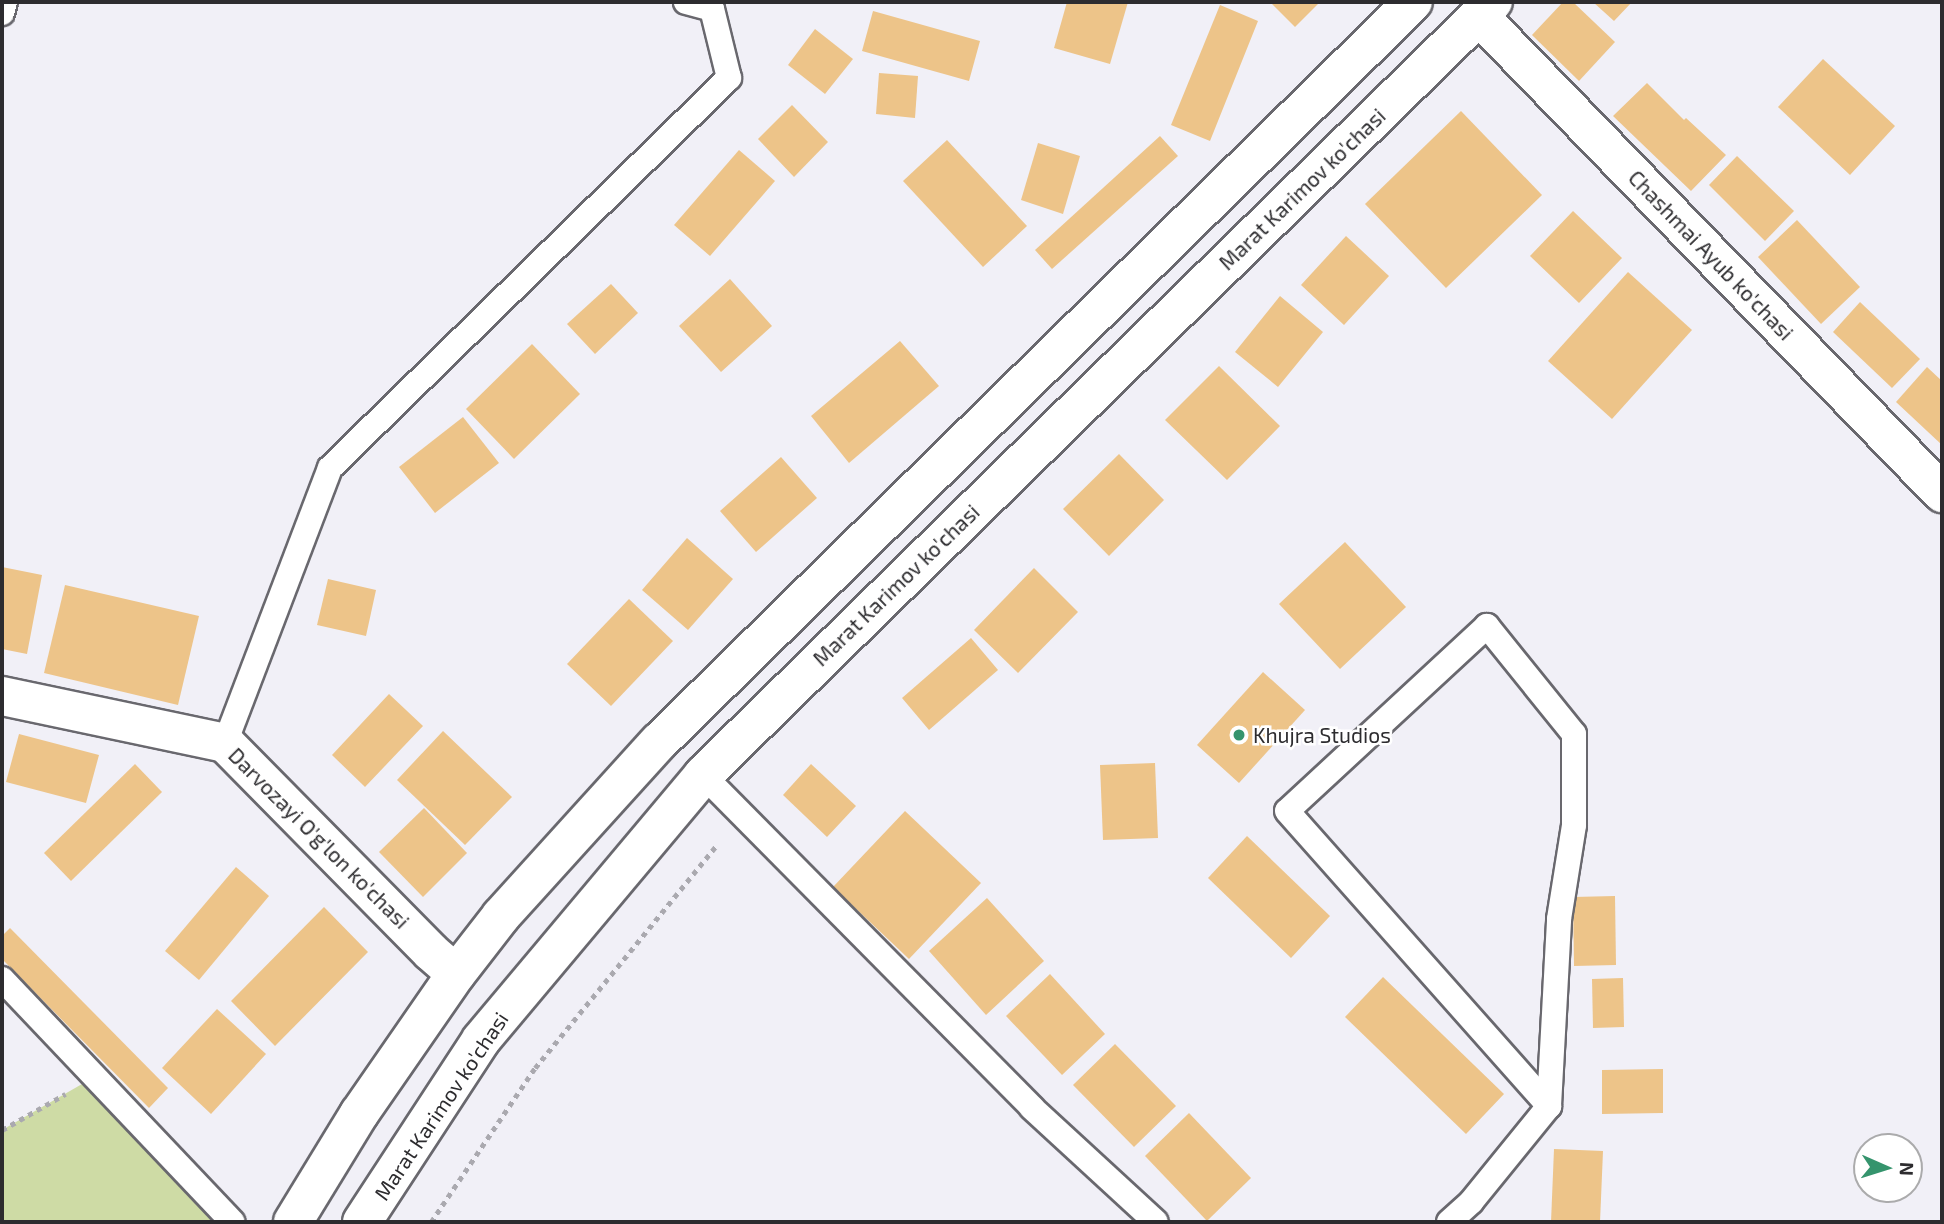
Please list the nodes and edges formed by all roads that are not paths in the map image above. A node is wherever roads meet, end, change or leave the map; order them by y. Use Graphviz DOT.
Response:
graph roads {
  1 [pos="5,2"];
  2 [pos="686,2"];
  3 [pos="1413,2"];
  4 [pos="1486,9"];
  5 [pos="2,13"];
  6 [pos="1942,493"];
  7 [pos="2,696"];
  8 [pos="225,743"];
  9 [pos="703,775"];
  10 [pos="456,974"];
  11 [pos="2,979"];
  12 [pos="1549,1106"];
  13 [pos="233,1222"];
  14 [pos="293,1222"];
  15 [pos="362,1222"];
  16 [pos="1156,1222"];
  17 [pos="1449,1222"];
  1 -- 5 [label="lane"];
  2 -- 8 [label="lane"];
  3 -- 10 [label="main road"];
  4 -- 6 [label="main road, Chashmai Ayub ko'chasi"];
  4 -- 9 [label="main road, Marat Karimov ko'chasi"];
  7 -- 8 [label="main road, Darvozayi O'g'lon ko'chasi"];
  8 -- 10 [label="main road, Darvozayi O'g'lon ko'chasi"];
  9 -- 15 [label="main road, Marat Karimov ko'chasi"];
  9 -- 16 [label="lane"];
  10 -- 14 [label="main road"];
  11 -- 13 [label="lane"];
  12 -- 12 [label="lane"];
  12 -- 17 [label="lane"];
}
